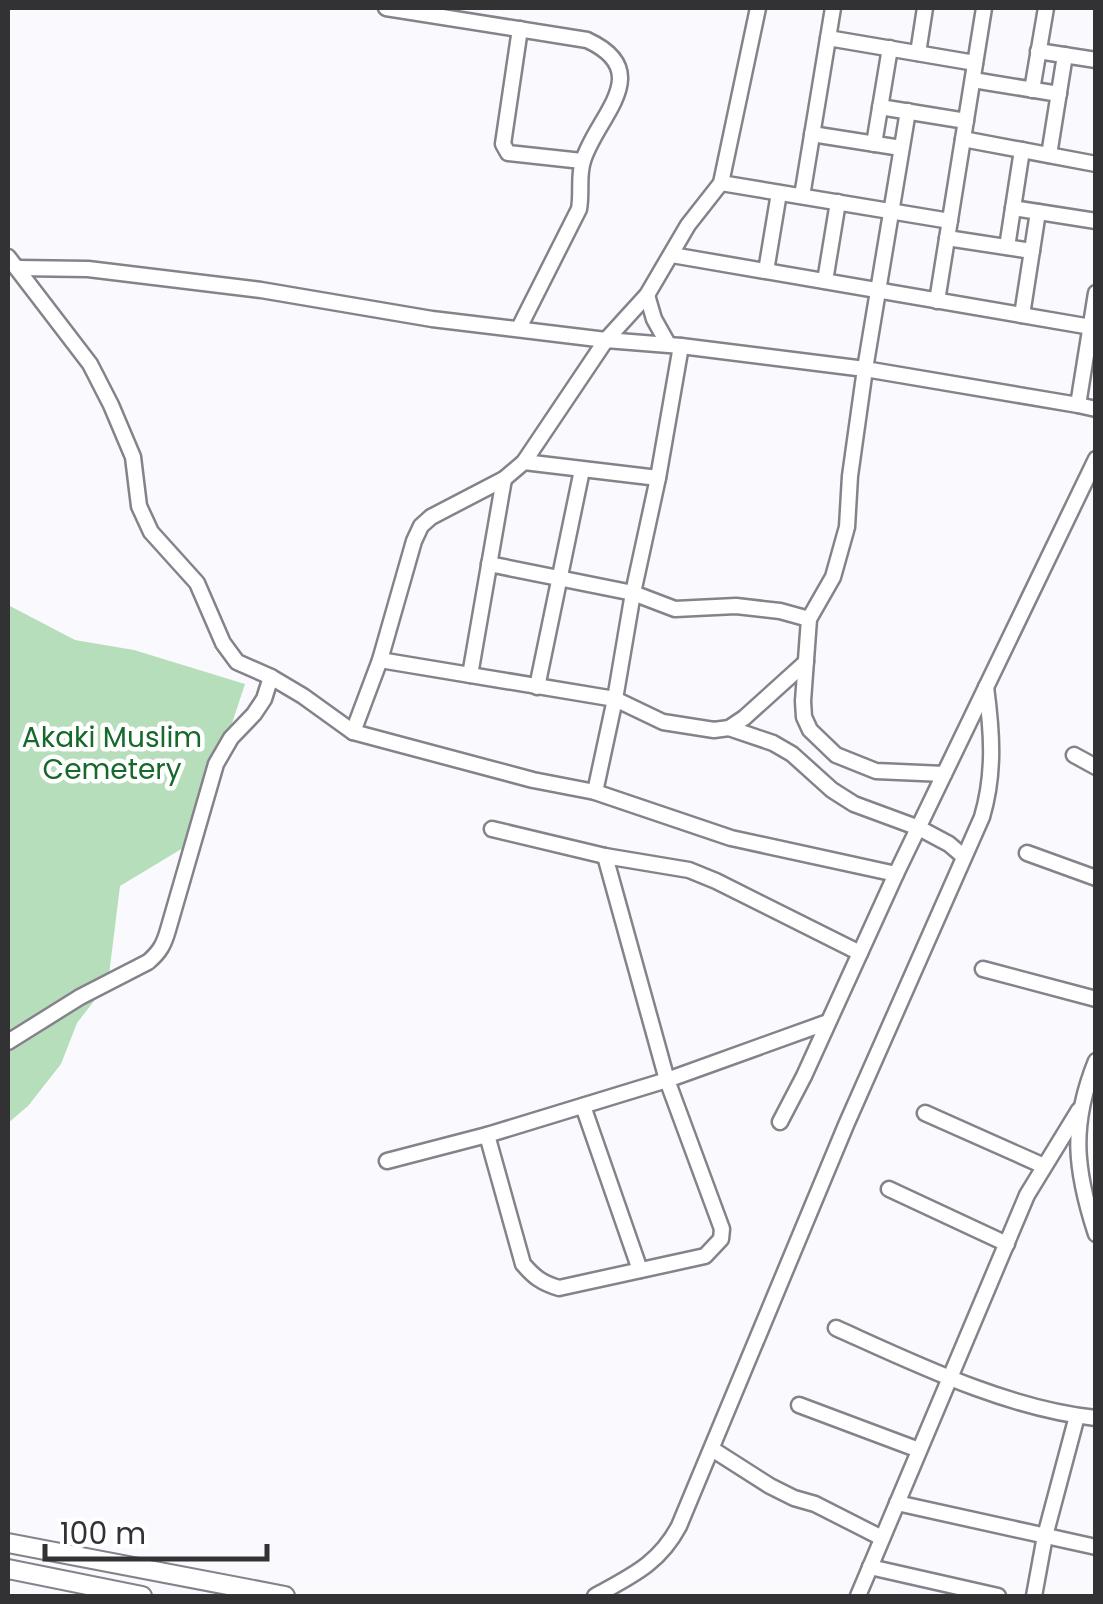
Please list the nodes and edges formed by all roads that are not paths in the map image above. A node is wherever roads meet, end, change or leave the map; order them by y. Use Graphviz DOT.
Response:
graph roads {
  1 [pos="386,8"];
  2 [pos="758,8"];
  3 [pos="833,8"];
  4 [pos="925,8"];
  5 [pos="984,8"];
  6 [pos="1046,8"];
  7 [pos="520,29"];
  8 [pos="828,38"];
  9 [pos="890,48"];
  10 [pos="1038,51"];
  11 [pos="918,53"];
  12 [pos="1065,55"];
  13 [pos="1096,60"];
  14 [pos="975,63"];
  15 [pos="973,80"];
  16 [pos="1032,90"];
  17 [pos="1059,94"];
  18 [pos="880,107"];
  19 [pos="908,111"];
  20 [pos="966,120"];
  21 [pos="812,134"];
  22 [pos="963,139"];
  23 [pos="874,144"];
  24 [pos="901,148"];
  25 [pos="1022,150"];
  26 [pos="1049,155"];
  27 [pos="582,161"];
  28 [pos="1096,164"];
  29 [pos="721,183"];
  30 [pos="779,193"];
  31 [pos="802,196"];
  32 [pos="838,202"];
  33 [pos="1013,208"];
  34 [pos="891,212"];
  35 [pos="1038,212"];
  36 [pos="1096,220"];
  37 [pos="950,221"];
  38 [pos="947,238"];
  39 [pos="1007,247"];
  40 [pos="1032,251"];
  41 [pos="672,255"];
  42 [pos="13,262"];
  43 [pos="766,271"];
  44 [pos="825,281"];
  45 [pos="878,290"];
  46 [pos="1096,293"];
  47 [pos="647,295"];
  48 [pos="937,300"];
  49 [pos="1022,315"];
  50 [pos="1091,327"];
  51 [pos="519,328"];
  52 [pos="606,340"];
  53 [pos="675,345"];
  54 [pos="866,369"];
  55 [pos="1078,405"];
  56 [pos="1096,409"];
  57 [pos="1096,459"];
  58 [pos="524,462"];
  59 [pos="582,470"];
  60 [pos="658,478"];
  61 [pos="504,479"];
  62 [pos="490,564"];
  63 [pos="559,578"];
  64 [pos="632,593"];
  65 [pos="809,619"];
  66 [pos="380,660"];
  67 [pos="806,662"];
  68 [pos="470,675"];
  69 [pos="271,677"];
  70 [pos="986,686"];
  71 [pos="537,687"];
  72 [pos="616,699"];
  73 [pos="729,728"];
  74 [pos="353,732"];
  75 [pos="1074,755"];
  76 [pos="1096,767"];
  77 [pos="944,774"];
  78 [pos="595,792"];
  79 [pos="918,828"];
  80 [pos="492,829"];
  81 [pos="1027,853"];
  82 [pos="605,856"];
  83 [pos="963,856"];
  84 [pos="896,874"];
  85 [pos="1096,878"];
  86 [pos="860,953"];
  87 [pos="983,969"];
  88 [pos="1096,999"];
  89 [pos="828,1022"];
  90 [pos="8,1042"];
  91 [pos="1096,1061"];
  92 [pos="668,1080"];
  93 [pos="584,1106"];
  94 [pos="1079,1110"];
  95 [pos="925,1113"];
  96 [pos="780,1122"];
  97 [pos="487,1135"];
  98 [pos="387,1161"];
  99 [pos="1044,1166"];
  100 [pos="889,1189"];
  101 [pos="1096,1234"];
  102 [pos="1007,1244"];
  103 [pos="640,1270"];
  104 [pos="836,1328"];
  105 [pos="950,1378"];
  106 [pos="799,1405"];
  107 [pos="1077,1416"];
  108 [pos="1096,1418"];
  109 [pos="712,1449"];
  110 [pos="919,1450"];
  111 [pos="896,1503"];
  112 [pos="1045,1536"];
  113 [pos="882,1538"];
  114 [pos="8,1543"];
  115 [pos="1096,1547"];
  116 [pos="870,1567"];
  117 [pos="8,1569"];
  118 [pos="939,1590"];
  119 [pos="142,1596"];
  120 [pos="285,1596"];
  121 [pos="595,1596"];
  122 [pos="858,1596"];
  123 [pos="998,1596"];
  124 [pos="1034,1596"];
  1 -- 7 [label="street"];
  2 -- 29 [label="street"];
  3 -- 8 [label="street"];
  4 -- 11 [label="street"];
  5 -- 14 [label="street"];
  6 -- 10 [label="street"];
  7 -- 27 [label="street"];
  7 -- 27 [label="street"];
  8 -- 9 [label="street"];
  8 -- 21 [label="street"];
  9 -- 11 [label="street"];
  9 -- 18 [label="street"];
  10 -- 12 [label="street"];
  10 -- 16 [label="street"];
  11 -- 14 [label="street"];
  12 -- 13 [label="street"];
  12 -- 17 [label="street"];
  14 -- 15 [label="street"];
  15 -- 16 [label="street"];
  15 -- 20 [label="street"];
  16 -- 17 [label="street"];
  17 -- 26 [label="street"];
  18 -- 19 [label="street"];
  18 -- 23 [label="street"];
  19 -- 20 [label="street"];
  19 -- 24 [label="street"];
  20 -- 22 [label="street"];
  21 -- 23 [label="street"];
  21 -- 31 [label="street"];
  22 -- 25 [label="street"];
  22 -- 37 [label="street"];
  23 -- 24 [label="street"];
  24 -- 34 [label="street"];
  25 -- 26 [label="street"];
  25 -- 33 [label="street"];
  26 -- 28 [label="street"];
  27 -- 51 [label="street"];
  29 -- 30 [label="street"];
  29 -- 41 [label="street"];
  30 -- 31 [label="street"];
  30 -- 43 [label="street"];
  31 -- 32 [label="street"];
  32 -- 34 [label="street"];
  32 -- 44 [label="street"];
  33 -- 35 [label="street"];
  33 -- 39 [label="street"];
  34 -- 37 [label="street"];
  34 -- 45 [label="street"];
  35 -- 36 [label="street"];
  35 -- 40 [label="street"];
  37 -- 38 [label="street"];
  38 -- 39 [label="street"];
  38 -- 48 [label="street"];
  39 -- 40 [label="street"];
  40 -- 49 [label="street"];
  41 -- 43 [label="street"];
  41 -- 47 [label="street"];
  42 -- 51 [label="street"];
  42 -- 69 [label="street"];
  43 -- 44 [label="street"];
  44 -- 45 [label="street"];
  45 -- 48 [label="street"];
  45 -- 54 [label="street"];
  46 -- 50 [label="street"];
  47 -- 52 [label="street"];
  47 -- 53 [label="street"];
  48 -- 49 [label="street"];
  49 -- 50 [label="street"];
  50 -- 55 [label="street"];
  51 -- 52 [label="street"];
  52 -- 53 [label="street"];
  52 -- 58 [label="street"];
  53 -- 54 [label="street"];
  53 -- 60 [label="street"];
  54 -- 55 [label="street"];
  54 -- 65 [label="street"];
  55 -- 56 [label="street"];
  57 -- 70 [label="street"];
  58 -- 59 [label="street"];
  58 -- 61 [label="street"];
  59 -- 60 [label="street"];
  59 -- 63 [label="street"];
  60 -- 64 [label="street"];
  61 -- 62 [label="street"];
  61 -- 66 [label="street"];
  62 -- 63 [label="street"];
  62 -- 68 [label="street"];
  63 -- 64 [label="street"];
  63 -- 71 [label="street"];
  64 -- 65 [label="street"];
  64 -- 72 [label="street"];
  65 -- 67 [label="street"];
  66 -- 68 [label="street"];
  66 -- 74 [label="street"];
  67 -- 73 [label="street"];
  67 -- 77 [label="street"];
  68 -- 71 [label="street"];
  69 -- 74 [label="street"];
  69 -- 90 [label="street"];
  70 -- 77 [label="street"];
  70 -- 83 [label="street"];
  71 -- 72 [label="street"];
  72 -- 73 [label="street"];
  72 -- 78 [label="street"];
  73 -- 79 [label="street"];
  74 -- 78 [label="street"];
  75 -- 76 [label="street"];
  77 -- 79 [label="street"];
  78 -- 84 [label="street"];
  79 -- 83 [label="street"];
  79 -- 84 [label="street"];
  80 -- 82 [label="street"];
  81 -- 85 [label="street"];
  82 -- 86 [label="street"];
  82 -- 92 [label="street"];
  83 -- 109 [label="street"];
  84 -- 86 [label="street"];
  86 -- 89 [label="street"];
  87 -- 88 [label="street"];
  89 -- 92 [label="street"];
  89 -- 96 [label="street"];
  91 -- 94 [label="street"];
  92 -- 93 [label="street"];
  92 -- 103 [label="street"];
  93 -- 97 [label="street"];
  93 -- 103 [label="street"];
  94 -- 99 [label="street"];
  94 -- 101 [label="street"];
  95 -- 99 [label="street"];
  97 -- 98 [label="street"];
  97 -- 103 [label="street"];
  99 -- 102 [label="street"];
  100 -- 102 [label="street"];
  102 -- 105 [label="street"];
  104 -- 105 [label="street"];
  105 -- 107 [label="street"];
  105 -- 110 [label="street"];
  106 -- 110 [label="street"];
  107 -- 108 [label="street"];
  107 -- 112 [label="street"];
  109 -- 113 [label="street"];
  109 -- 121 [label="street"];
  110 -- 111 [label="street"];
  111 -- 112 [label="street"];
  111 -- 113 [label="street"];
  112 -- 115 [label="street"];
  112 -- 124 [label="street"];
  113 -- 116 [label="street"];
  114 -- 120 [label="street"];
  116 -- 118 [label="street"];
  116 -- 122 [label="street"];
  117 -- 119 [label="street"];
  118 -- 123 [label="street"];
}
